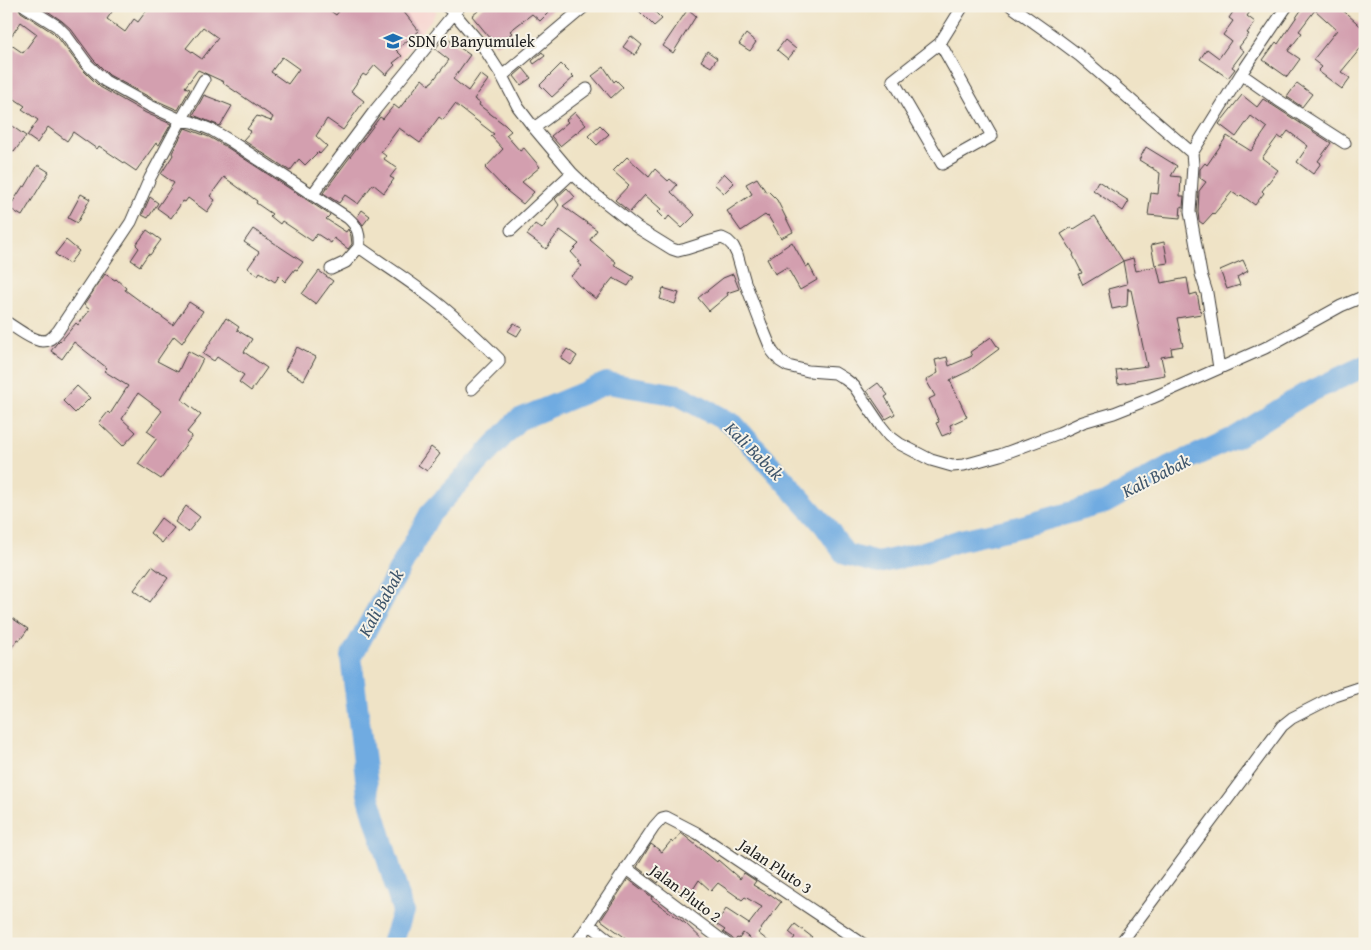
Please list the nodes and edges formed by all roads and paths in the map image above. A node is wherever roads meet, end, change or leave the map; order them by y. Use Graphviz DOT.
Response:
graph roads {
  1 [pos="25,6"];
  2 [pos="963,6"];
  3 [pos="1011,6"];
  4 [pos="1287,6"];
  5 [pos="584,7"];
  6 [pos="454,9"];
  7 [pos="940,42"];
  8 [pos="1241,74"];
  9 [pos="502,76"];
  10 [pos="204,80"];
  11 [pos="587,89"];
  12 [pos="181,120"];
  13 [pos="534,128"];
  14 [pos="1346,143"];
  15 [pos="1192,153"];
  16 [pos="572,173"];
  17 [pos="312,195"];
  18 [pos="511,230"];
  19 [pos="359,247"];
  20 [pos="331,268"];
  21 [pos="1365,298"];
  22 [pos="6,322"];
  23 [pos="1220,368"];
  24 [pos="472,389"];
  25 [pos="1365,686"];
  26 [pos="626,868"];
  27 [pos="589,924"];
  28 [pos="576,944"];
  29 [pos="614,944"];
  30 [pos="727,944"];
  31 [pos="863,944"];
  32 [pos="1120,944"];
  1 -- 12 [label="street"];
  2 -- 7 [label="street"];
  3 -- 15 [label="street"];
  4 -- 8 [label="street"];
  5 -- 9 [label="street"];
  6 -- 9 [label="street"];
  6 -- 17 [label="street"];
  7 -- 7 [label="street"];
  8 -- 14 [label="street"];
  8 -- 15 [label="street"];
  9 -- 13 [label="street"];
  10 -- 12 [label="street"];
  11 -- 13 [label="street"];
  12 -- 17 [label="street"];
  12 -- 22 [label="street"];
  13 -- 16 [label="street"];
  15 -- 23 [label="street"];
  16 -- 18 [label="street"];
  16 -- 23 [label="street"];
  17 -- 19 [label="street"];
  19 -- 20 [label="street"];
  19 -- 24 [label="street"];
  21 -- 23 [label="street"];
  25 -- 32 [label="street"];
  26 -- 27 [label="street"];
  26 -- 30 [label="street, Jalan Pluto 2"];
  26 -- 31 [label="street, Jalan Pluto 3"];
  27 -- 28 [label="street"];
  27 -- 29 [label="street"];
}
